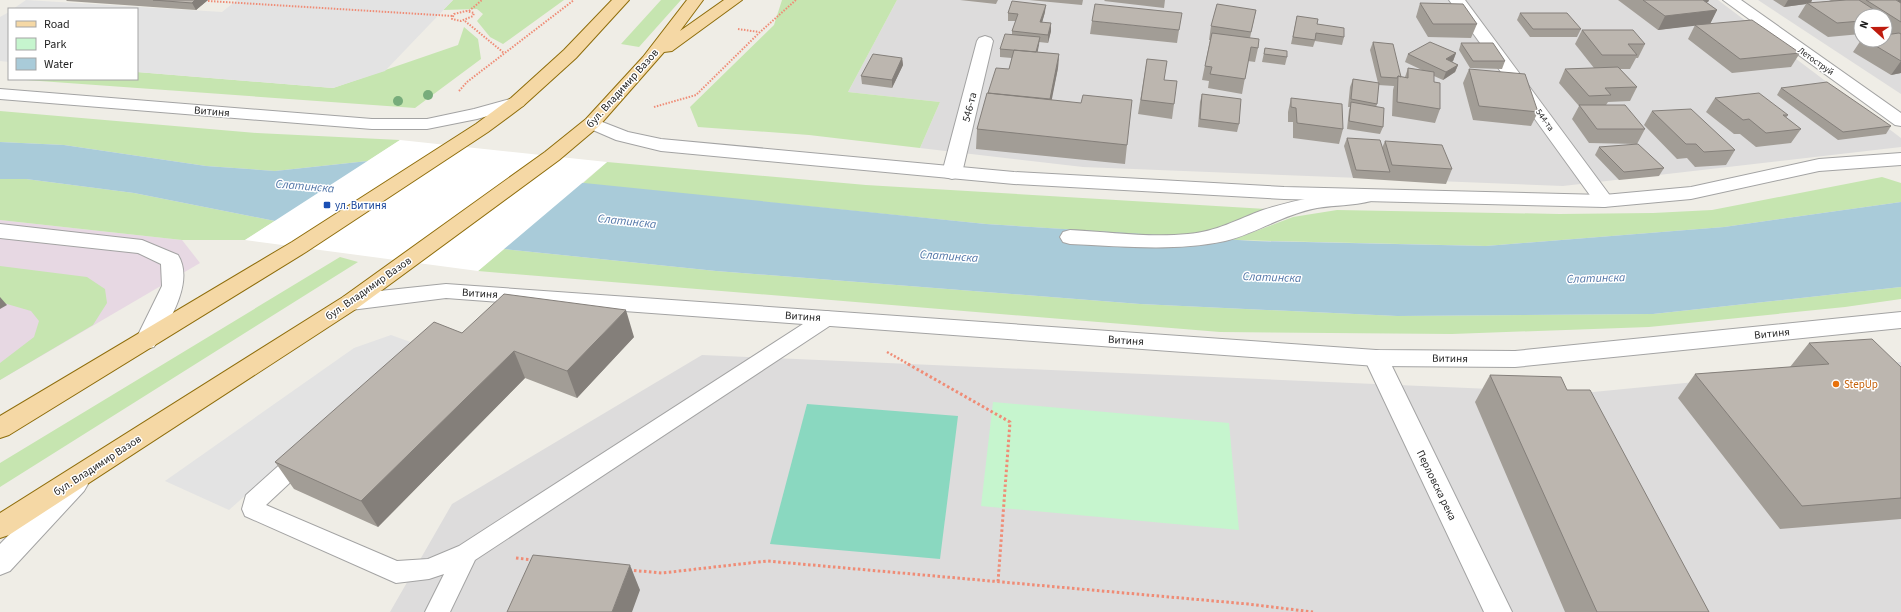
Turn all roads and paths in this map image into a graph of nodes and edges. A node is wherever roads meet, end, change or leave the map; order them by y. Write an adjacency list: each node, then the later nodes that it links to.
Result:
1 (482, 0): 11 (path)
2 (574, 0): 17 (path)
3 (621, 0): 10 (main road)
4 (695, 0): 18 (main road, бул. Владимир Вазов)
5 (734, 0): 18 (main road)
6 (796, 0): 15 (path)
7 (1457, 0): 28 (street, 544-та)
8 (1731, 0): 23 (street, Летоструй)
9 (208, 1): 12 (path)
10 (610, 7): 21 (main road)
11 (469, 11): 12 (path); 13 (path)
12 (453, 16): 13 (path)
13 (465, 21): 17 (path)
14 (731, 28): 15 (path)
15 (759, 32): 22 (path)
16 (985, 40): 26 (street, 546-та)
17 (504, 53): 19 (path)
18 (649, 61): 24 (main road, бул. Владимир Вазов)
19 (466, 82)
20 (0, 94): 21 (street, Витиня)
21 (517, 102): 34 (main road)
22 (654, 107)
23 (1901, 121)
24 (592, 123): 26 (street); 31 (main road, бул. Владимир Вазов)
25 (1901, 159): 28 (street)
26 (952, 172): 27 (street)
27 (1376, 196): 28 (street); 30 (street)
28 (1604, 201)
29 (0, 231): 34 (street)
30 (1070, 237)
31 (351, 302): 32 (street, Витиня); 39 (main road, бул. Владимир Вазов)
32 (827, 318): 36 (street, Витиня); 41 (lane)
33 (1901, 320): 36 (street, Витиня)
34 (146, 341): 37 (main road)
35 (881, 349): 45 (path)
36 (1376, 358): 48 (street, Перловска река)
37 (0, 428)
38 (318, 443): 41 (lane)
39 (86, 472): 40 (main road, бул. Владимир Вазов); 43 (street)
40 (0, 527)
41 (467, 553): 42 (path); 46 (lane)
42 (537, 560)
43 (0, 563)
44 (623, 569): 45 (path)
45 (998, 582): 47 (path)
46 (437, 612)
47 (1313, 612)
48 (1498, 612)

